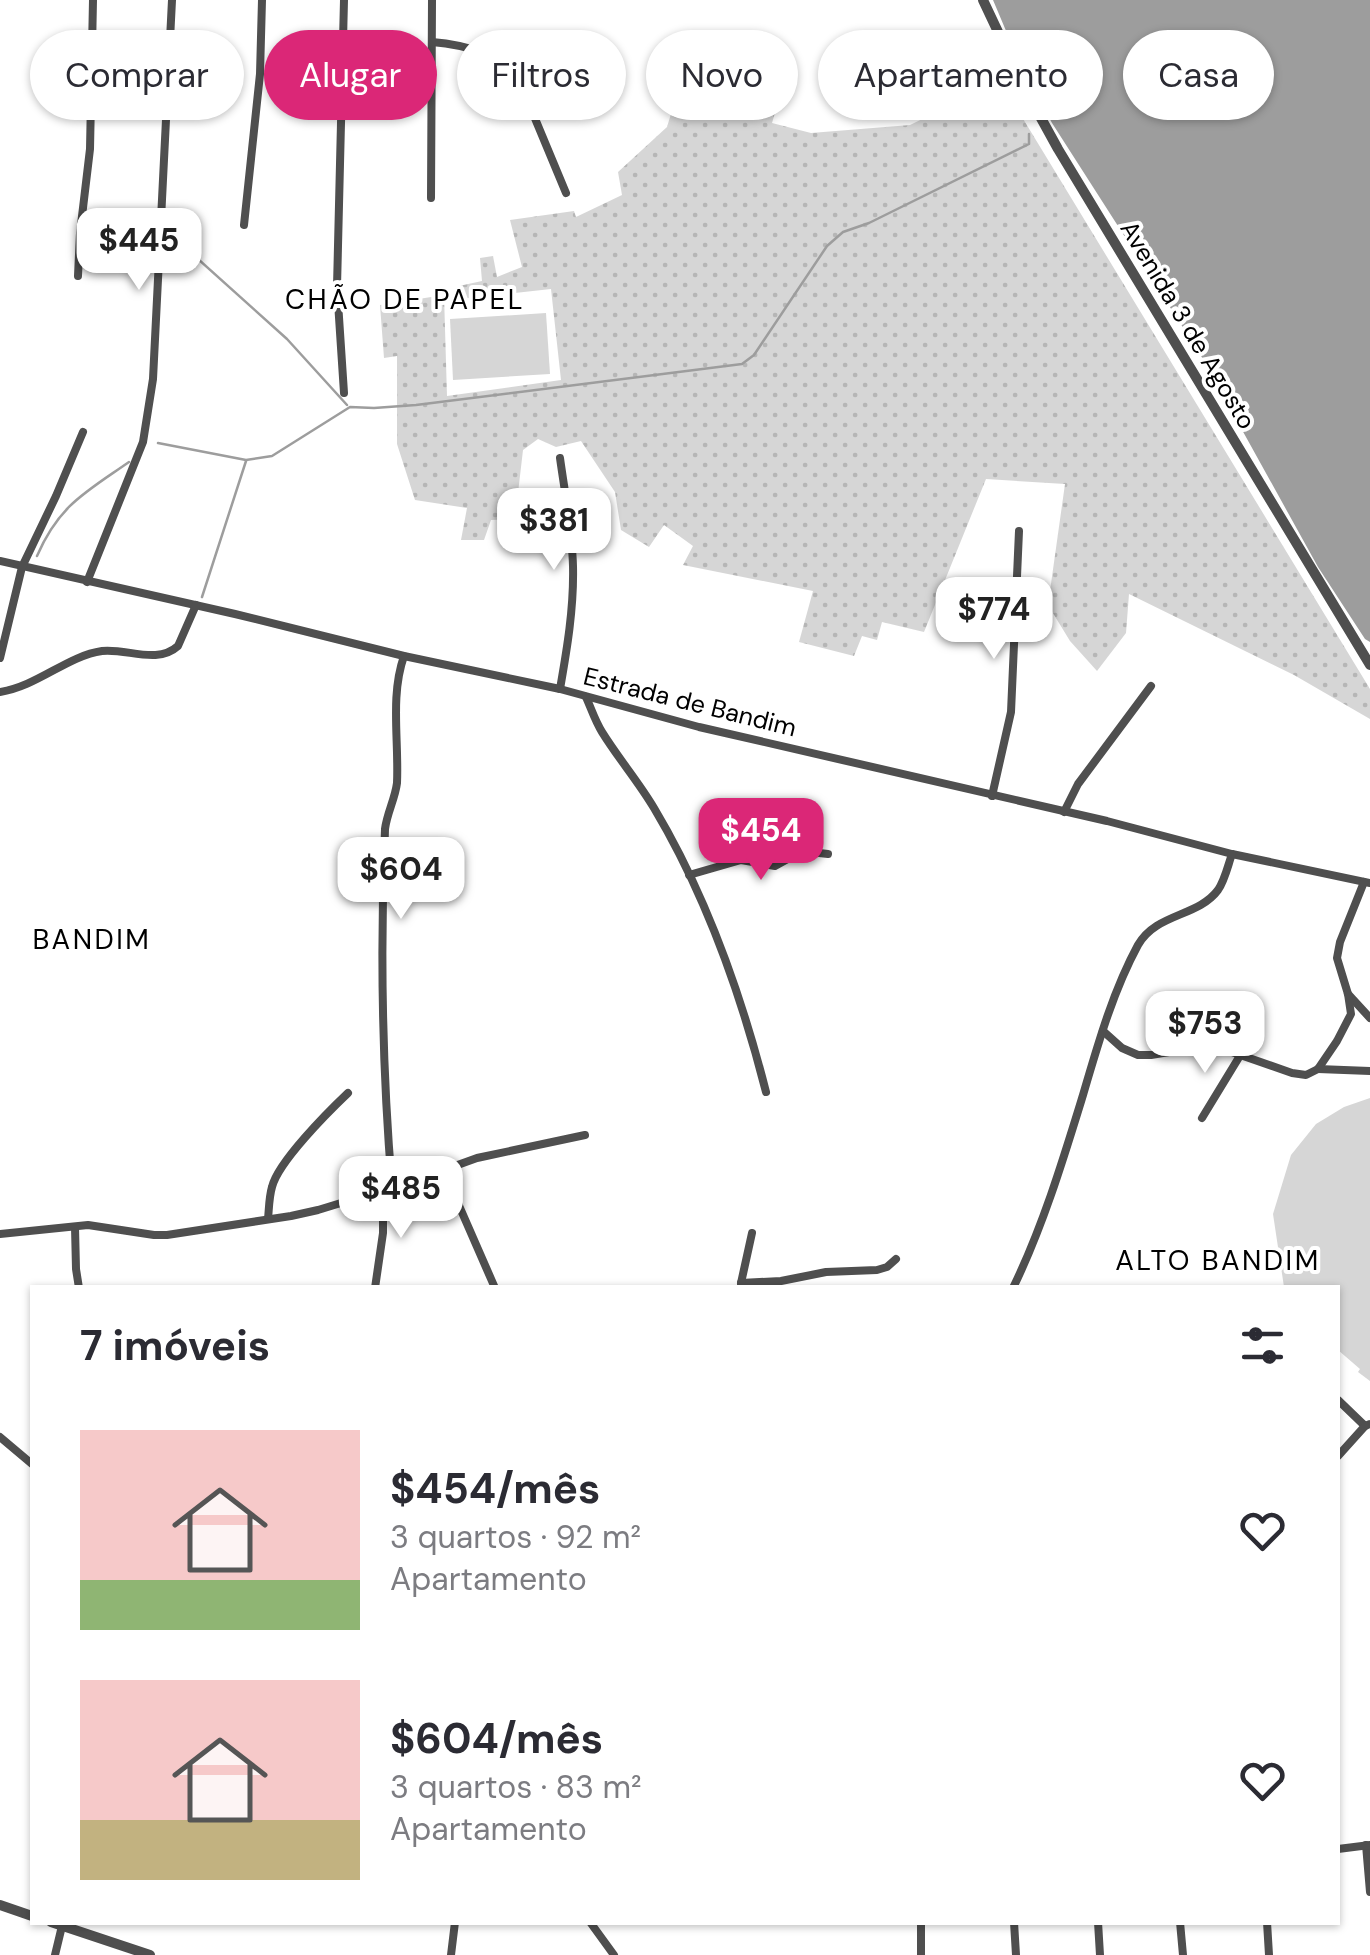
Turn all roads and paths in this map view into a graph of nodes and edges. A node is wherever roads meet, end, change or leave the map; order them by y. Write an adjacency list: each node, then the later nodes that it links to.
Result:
1 (92, 0): 13 (street)
2 (172, 0): 20 (street)
3 (262, 0): 12 (street)
4 (344, 0): 14 (street)
5 (432, 0): 7 (street)
6 (983, 0): 24 (street, Avenida 3 de Agosto)
7 (432, 30)
8 (437, 42): 10 (street)
9 (432, 120): 11 (street)
10 (566, 193)
11 (431, 198)
12 (244, 225)
13 (78, 276)
14 (344, 393)
15 (83, 432): 19 (street)
16 (560, 458): 26 (street)
17 (1019, 531): 29 (street)
18 (0, 561): 19 (street, Estrada de Bandim)
19 (22, 567): 20 (street, Estrada de Bandim); 23 (street)
20 (88, 582): 21 (street, Estrada de Bandim)
21 (196, 605): 22 (street, Estrada de Bandim); 27 (street)
22 (404, 656): 26 (street, Estrada de Bandim); 46 (street)
23 (0, 658)
24 (1370, 665)
25 (1151, 686): 30 (street)
26 (560, 689): 28 (street, Estrada de Bandim)
27 (0, 692)
28 (586, 697): 29 (street, Estrada de Bandim); 33 (street)
29 (992, 796): 30 (street, Estrada de Bandim)
30 (1064, 812): 32 (street, Estrada de Bandim)
31 (828, 854): 33 (street)
32 (1232, 854): 34 (street, Estrada de Bandim); 37 (street)
33 (690, 875): 41 (street)
34 (1367, 883): 35 (street)
35 (1348, 994): 36 (street); 39 (street)
36 (1370, 1018)
37 (1102, 1031): 38 (street); 56 (street)
38 (1241, 1054): 39 (street); 43 (street)
39 (1318, 1069): 40 (street)
40 (1370, 1071)
41 (766, 1092)
42 (348, 1093): 47 (street)
43 (1202, 1118)
44 (585, 1136): 45 (street)
45 (446, 1170): 46 (street); 54 (street)
46 (388, 1189): 47 (street); 53 (street)
47 (268, 1220): 48 (street)
48 (75, 1226): 50 (street); 52 (street)
49 (752, 1233): 55 (street)
50 (0, 1234)
51 (896, 1259): 55 (street)
52 (79, 1285)
53 (375, 1285)
54 (494, 1285)
55 (740, 1285)
56 (1014, 1285)
57 (1340, 1402): 58 (street)
58 (1367, 1425): 60 (street)
59 (0, 1437): 61 (street)
60 (1340, 1454)
61 (30, 1462)
62 (1368, 1845): 63 (street); 64 (street)
63 (1340, 1848)
64 (1370, 1892)
65 (0, 1905): 66 (street)
66 (30, 1915)
67 (56, 1925): 76 (street)
68 (59, 1925): 77 (street)
69 (455, 1925): 78 (street)
70 (592, 1925): 79 (street)
71 (921, 1925): 80 (street)
72 (1014, 1925): 81 (street)
73 (1098, 1925): 82 (street)
74 (1180, 1925): 83 (street)
75 (1267, 1925): 84 (street)
76 (55, 1955)
77 (150, 1955)
78 (451, 1955)
79 (614, 1955)
80 (921, 1955)
81 (1016, 1955)
82 (1100, 1955)
83 (1183, 1955)
84 (1269, 1955)

